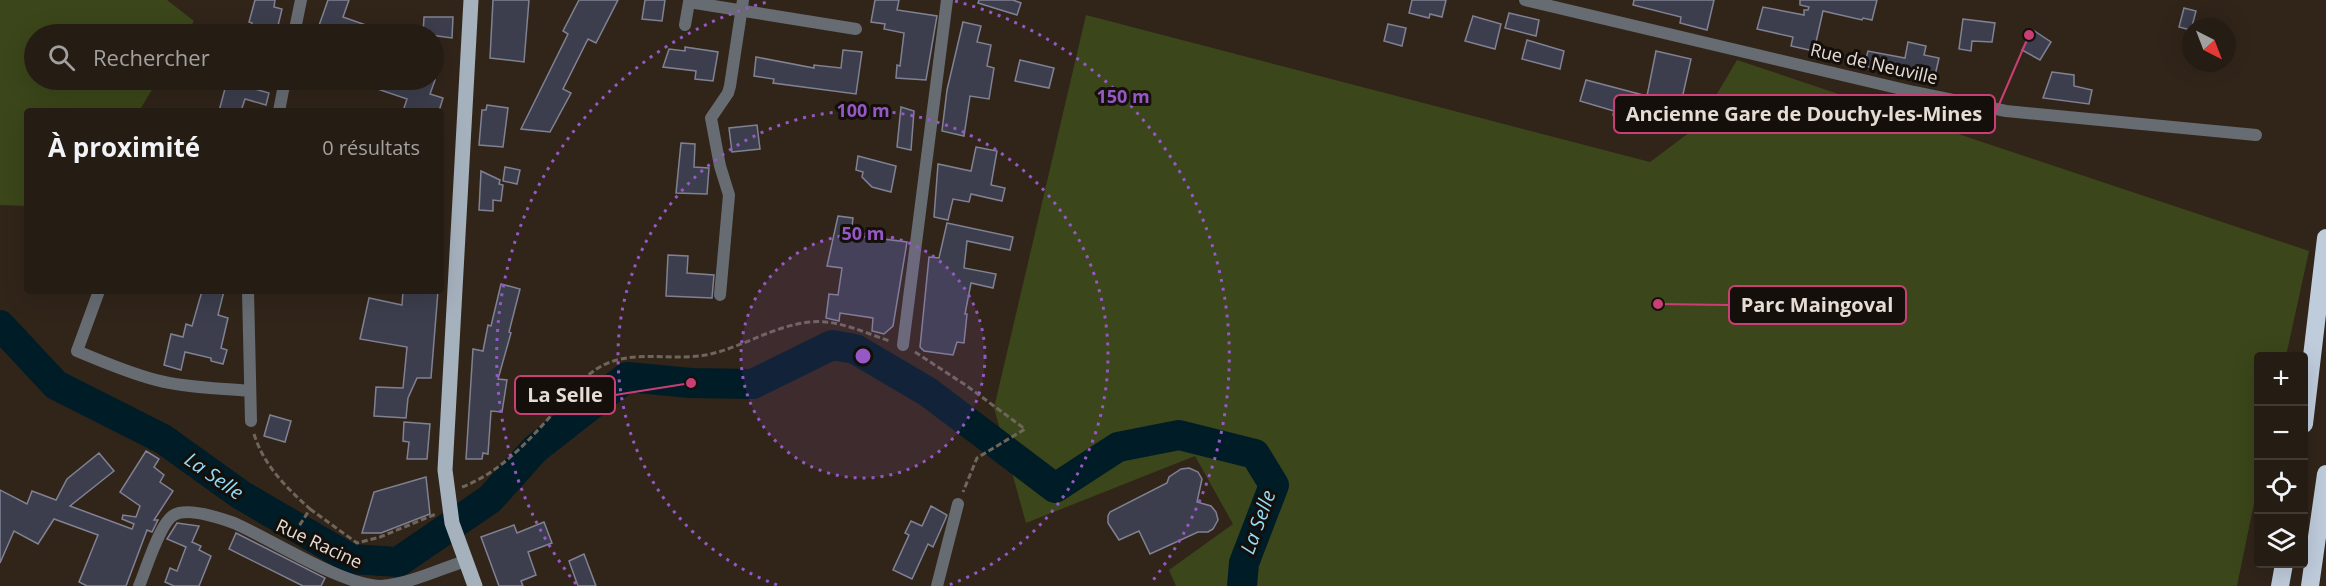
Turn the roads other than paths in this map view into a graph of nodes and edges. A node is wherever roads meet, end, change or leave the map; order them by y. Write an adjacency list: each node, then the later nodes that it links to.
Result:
1 (301, 0): 6 (street)
2 (471, 0): 22 (main road)
3 (947, 0): 16 (street)
4 (1525, 0): 11 (street, Rue de Neuville)
5 (742, 5): 7 (street); 8 (street); 15 (street)
6 (296, 24)
7 (685, 25)
8 (856, 29)
9 (283, 90): 10 (street)
10 (280, 108)
11 (2256, 135)
12 (2326, 238): 18 (highway)
13 (98, 294): 17 (street)
14 (248, 294): 17 (street)
15 (720, 295)
16 (903, 345)
17 (250, 391): 19 (street)
18 (2306, 406)
19 (251, 421)
20 (2326, 474): 29 (highway)
21 (957, 504): 27 (street)
22 (465, 561): 24 (street, Rue Racine); 26 (main road)
23 (2283, 568): 28 (highway)
24 (387, 585): 25 (street, Rue Racine)
25 (139, 586)
26 (475, 586)
27 (937, 586)
28 (2280, 586)
29 (2310, 586)

